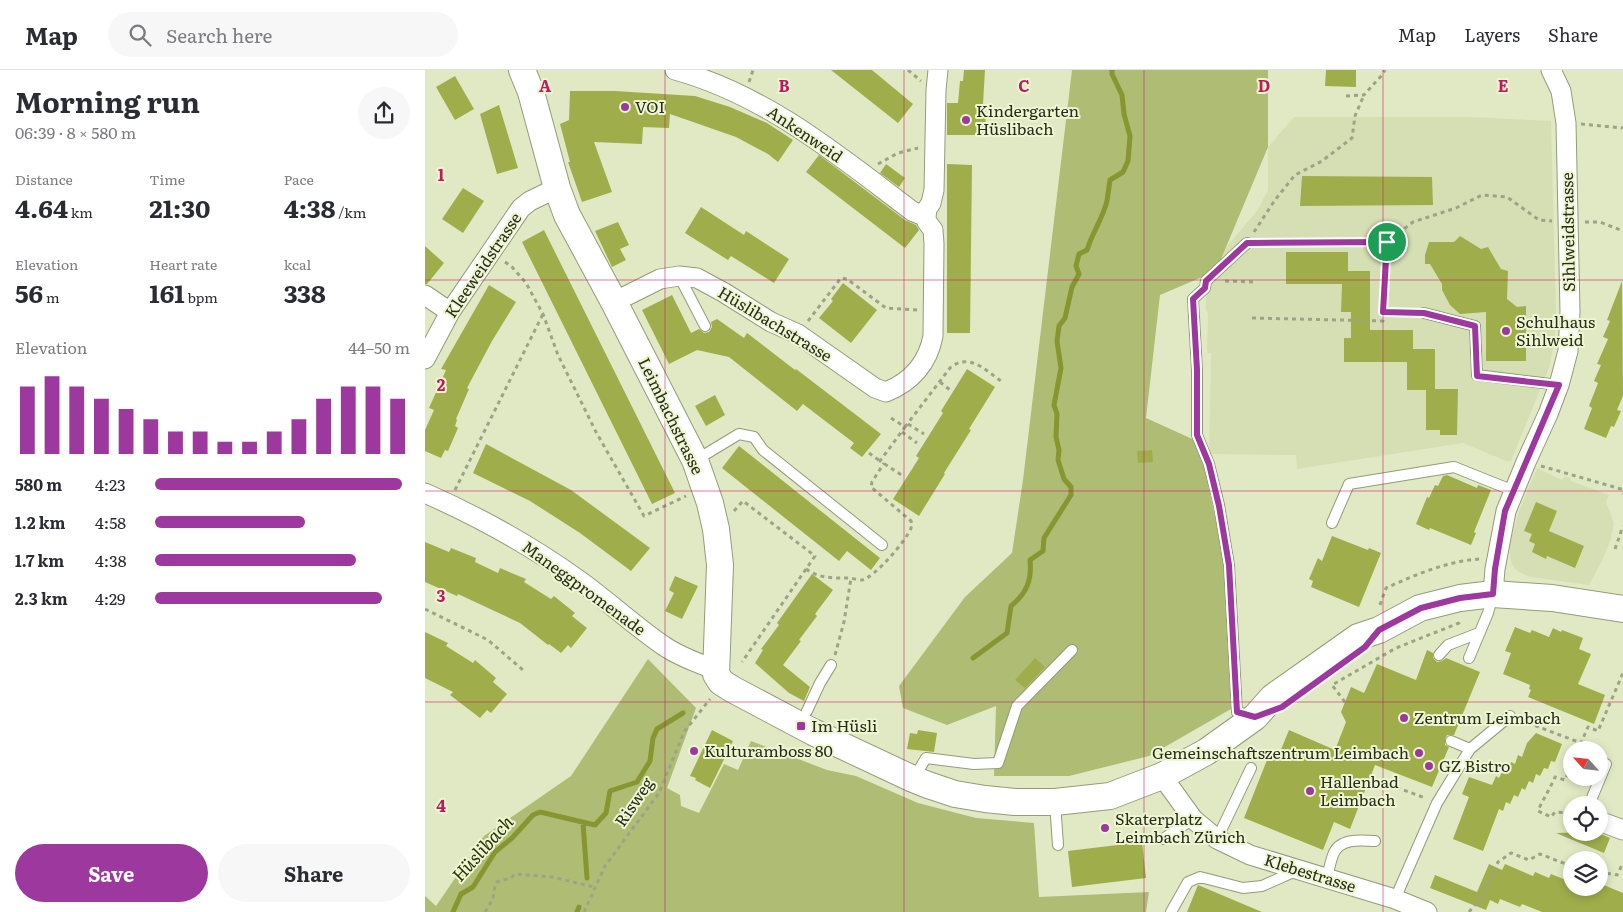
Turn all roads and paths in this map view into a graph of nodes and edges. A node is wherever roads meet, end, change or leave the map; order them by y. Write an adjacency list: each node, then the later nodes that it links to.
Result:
1 (522, 70): 14 (street, Leimbachstrasse)
2 (675, 70): 15 (street, Ankenweid)
3 (753, 70): 7 (path)
4 (938, 70): 15 (street)
5 (1385, 70): 8 (path)
6 (1551, 70): 10 (street, Sihlweidstrasse)
7 (747, 85)
8 (1364, 95): 9 (path); 19 (path)
9 (1346, 96)
10 (1566, 123): 11 (path); 16 (street, Sihlweidstrasse)
11 (1623, 128)
12 (917, 148): 13 (path)
13 (876, 165)
14 (557, 188): 25 (street, Leimbachstrasse); 27 (street, Kleeweidstrasse)
15 (925, 217): 21 (street, Hüslibachstrasse)
16 (1568, 222): 17 (path); 18 (path); 37 (street, Sihlweidstrasse)
17 (1623, 231)
18 (1387, 242): 19 (path); 28 (path)
19 (1247, 243): 22 (lane)
20 (505, 262): 30 (path)
21 (679, 276): 25 (street, Hüslibachstrasse); 32 (lane)
22 (1206, 281): 23 (path); 81 (lane)
23 (1254, 282)
24 (425, 295): 27 (street)
25 (614, 302): 46 (street, Leimbachstrasse)
26 (924, 310): 33 (path)
27 (450, 312): 34 (street, Kleeweidstrasse)
28 (1383, 312): 29 (path); 31 (path)
29 (1424, 313): 37 (lane)
30 (543, 314): 54 (path); 55 (path)
31 (1252, 318)
32 (705, 326)
33 (803, 328)
34 (425, 358)
35 (1001, 381): 36 (path)
36 (940, 382): 38 (path); 40 (path)
37 (1559, 385): 48 (street, Sihlweidstrasse)
38 (950, 390)
39 (891, 418): 41 (path)
40 (909, 424): 41 (path); 43 (path)
41 (905, 427): 42 (path)
42 (902, 432): 44 (path); 47 (path)
43 (924, 434)
44 (917, 443)
45 (869, 454): 47 (path)
46 (695, 460): 59 (lane); 77 (street, Leimbachstrasse)
47 (880, 461): 49 (path)
48 (1526, 462): 51 (path); 52 (street, Sihlweidstrasse)
49 (884, 464): 50 (path); 63 (path)
50 (903, 476)
51 (1622, 490)
52 (1514, 491): 57 (lane); 64 (street, Sihlweidstrasse)
53 (425, 493): 77 (street, Maneggpromenade)
54 (454, 493)
55 (689, 495)
56 (728, 517): 62 (path)
57 (1332, 523)
58 (1623, 526): 60 (path)
59 (882, 546)
60 (1615, 549)
61 (1483, 559): 68 (path)
62 (806, 569): 63 (path); 73 (path)
63 (851, 578): 74 (path)
64 (1493, 594): 66 (street); 68 (street); 69 (lane)
65 (425, 609): 75 (path)
66 (1623, 609)
67 (1463, 616): 78 (path)
68 (1379, 619): 81 (street)
69 (1479, 634): 71 (lane); 72 (lane)
70 (1072, 650): 90 (lane)
71 (1439, 655)
72 (1469, 658)
73 (742, 662)
74 (831, 665): 79 (lane)
75 (523, 670)
76 (1623, 673): 84 (path)
77 (719, 676): 90 (street); 106 (path, Risweg)
78 (1345, 702)
79 (807, 711)
80 (1510, 716): 83 (path); 85 (lane)
81 (1255, 717): 87 (street)
82 (1451, 741): 85 (lane)
83 (1576, 741)
84 (1582, 741)
85 (1470, 749): 92 (lane)
86 (1251, 768): 98 (lane)
87 (1162, 776): 91 (street); 94 (street, Klebestrasse)
88 (1374, 779): 92 (path)
89 (1563, 779): 93 (path)
90 (913, 780): 91 (street)
91 (1055, 802): 100 (lane)
92 (1437, 803): 107 (lane)
93 (1563, 812)
94 (1193, 819): 97 (lane); 98 (street, Klebestrasse)
95 (1608, 824): 96 (street)
96 (1623, 830)
97 (1163, 839)
98 (1217, 839): 103 (street, Klebestrasse)
99 (1375, 841): 105 (lane)
100 (1058, 845)
101 (1563, 863): 112 (path)
102 (1623, 863): 104 (path)
103 (1299, 870): 105 (street, Klebestrasse); 110 (lane)
104 (1608, 874)
105 (1326, 878): 107 (street, Klebestrasse)
106 (595, 887): 108 (path); 109 (path, Risweg)
107 (1395, 899): 111 (street, Klebestrasse)
108 (485, 912)
109 (584, 912)
110 (1171, 912)
111 (1427, 912)
112 (1469, 912)

